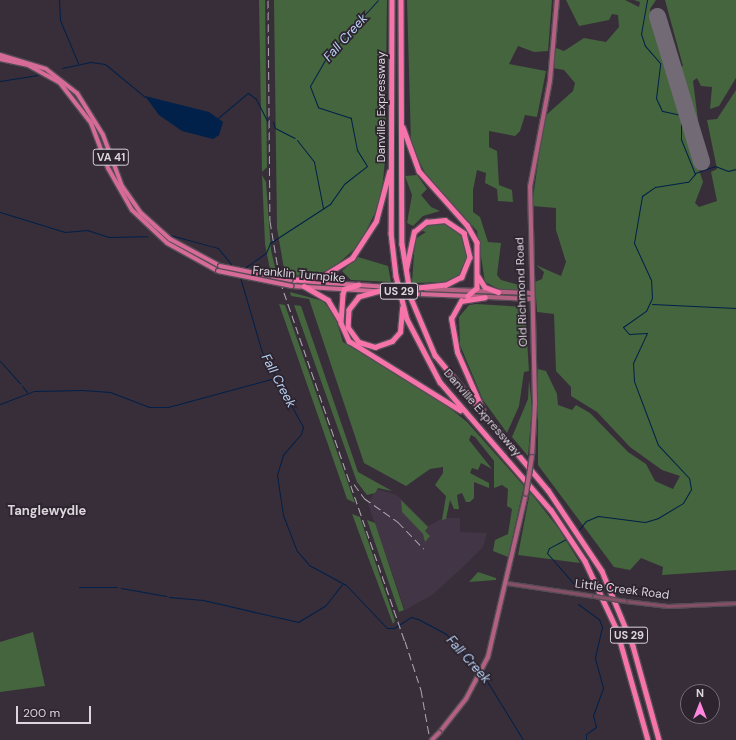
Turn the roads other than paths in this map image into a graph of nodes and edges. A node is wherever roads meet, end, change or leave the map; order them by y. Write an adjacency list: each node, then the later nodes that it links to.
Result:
1 (392, 0): 7 (highway, Danville Expressway / US 29)
2 (401, 0): 6 (highway, Danville Expressway / US 29)
3 (557, 0): 18 (main road, Old Richmond Road)
4 (0, 55): 9 (main road, Franklin Turnpike / VA 41, bridge)
5 (0, 59): 11 (main road, Franklin Turnpike, bridge)
6 (401, 107): 8 (highway); 12 (highway, Danville Expressway / US 29)
7 (392, 150): 9 (highway); 21 (highway, Danville Expressway / US 29)
8 (478, 274): 16 (highway); 17 (highway)
9 (291, 280): 10 (main road, Franklin Turnpike / VA 41)
10 (359, 285): 13 (main road, Franklin Turnpike / VA 41, bridge); 14 (highway)
11 (304, 286): 14 (main road, Franklin Turnpike); 23 (highway)
12 (408, 288): 13 (highway); 24 (highway, Danville Expressway / US 29)
13 (416, 288): 16 (main road, Franklin Turnpike / VA 41)
14 (345, 289): 15 (main road, Franklin Turnpike); 23 (highway)
15 (380, 291): 19 (main road, Franklin Turnpike, bridge); 21 (highway)
16 (476, 291): 17 (main road, Franklin Turnpike / VA 41); 19 (highway)
17 (498, 292): 18 (main road, Franklin Turnpike / VA 41)
18 (531, 293): 22 (main road, Old Richmond Road)
19 (468, 296): 20 (main road, Franklin Turnpike)
20 (484, 297): 22 (main road, Franklin Turnpike); 24 (highway)
21 (401, 299): 25 (highway, Danville Expressway / US 29)
22 (531, 299): 26 (main road, Old Richmond Road, bridge)
23 (341, 323): 25 (highway)
24 (487, 419): 30 (highway, Danville Expressway / US 29)
25 (476, 424): 29 (highway, Danville Expressway / US 29)
26 (507, 583): 27 (street, Little Creek Road, bridge); 28 (main road, Old Richmond Road, bridge)
27 (736, 603)
28 (432, 740)
29 (648, 740)
30 (659, 740)

